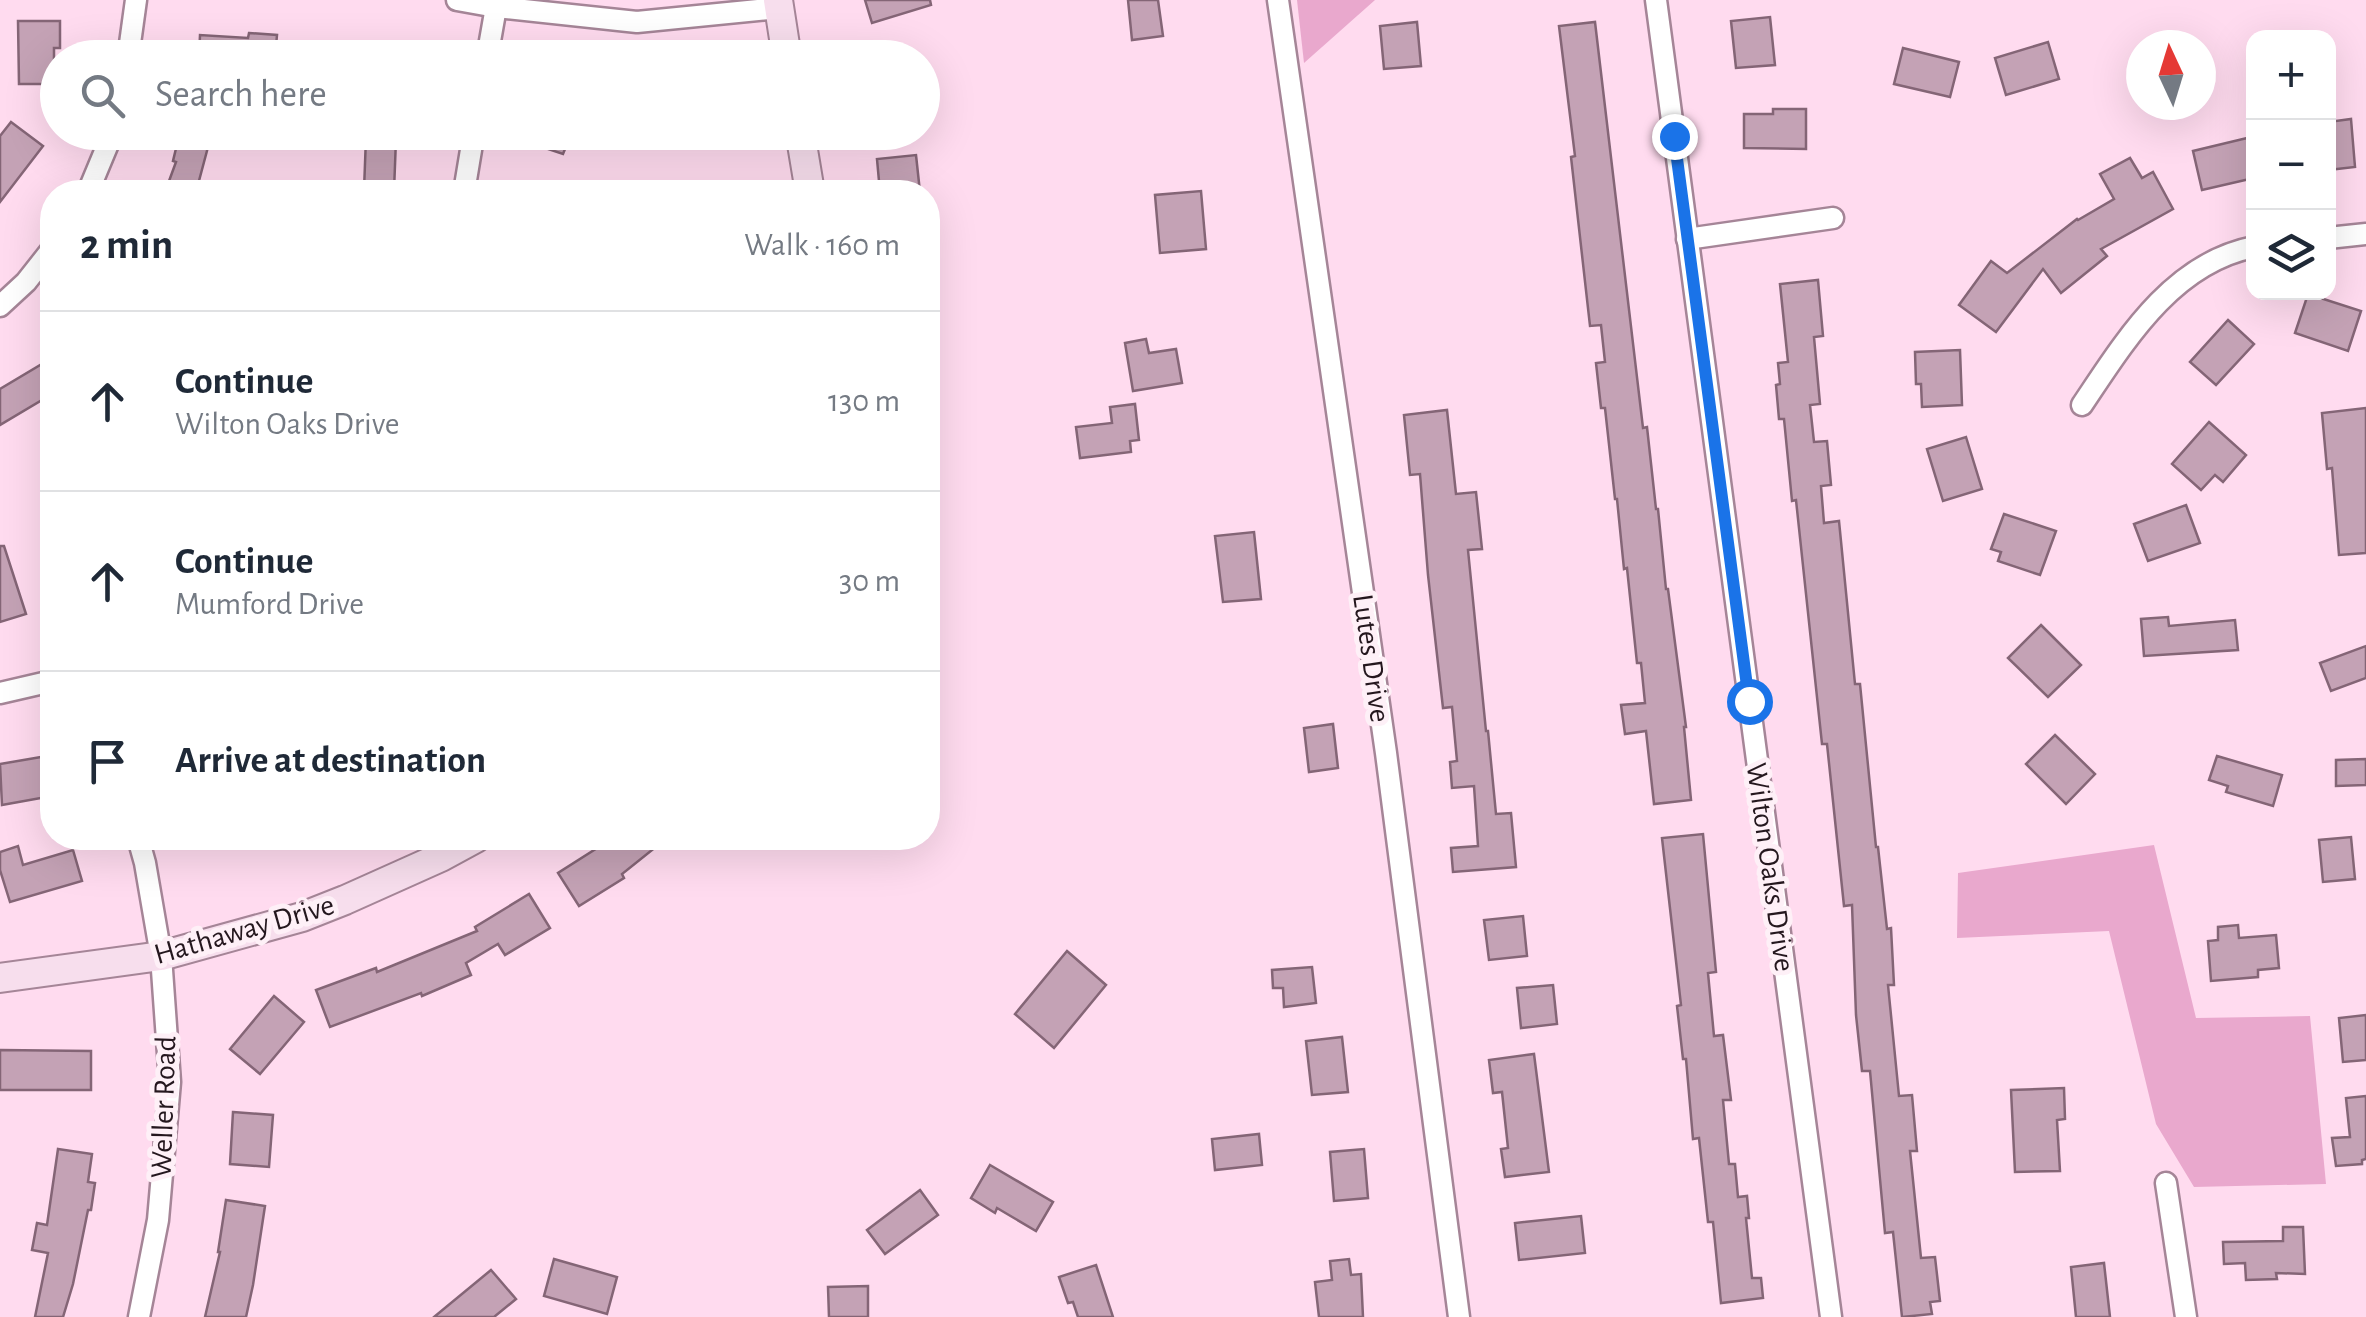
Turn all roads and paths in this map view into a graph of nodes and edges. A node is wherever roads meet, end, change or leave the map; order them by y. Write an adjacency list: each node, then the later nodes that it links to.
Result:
1 (136, 0): 7 (street)
2 (458, 0): 6 (street)
3 (1278, 0): 32 (street, Lutes Drive)
4 (1656, 0): 19 (street, Wilton Oaks Drive)
5 (778, 4): 6 (street); 9 (street)
6 (496, 7): 8 (street)
7 (130, 40)
8 (490, 40)
9 (784, 40)
10 (106, 150): 13 (street)
11 (471, 150): 14 (street)
12 (803, 150): 15 (street)
13 (93, 180)
14 (466, 180)
15 (808, 180)
16 (1833, 218): 19 (street)
17 (2366, 234): 18 (street)
18 (2336, 237)
19 (1687, 239): 33 (street, Wilton Oaks Drive)
20 (2246, 248): 23 (street)
21 (40, 264): 22 (street)
22 (0, 306)
23 (2082, 405)
24 (40, 685): 25 (street)
25 (0, 693)
26 (142, 850): 28 (street, Weller Road)
27 (455, 850): 28 (street, Hathaway Drive)
28 (161, 956): 29 (street, Hathaway Drive); 31 (street, Weller Road)
29 (0, 978)
30 (2166, 1183): 34 (street)
31 (138, 1317)
32 (1459, 1317)
33 (1831, 1317)
34 (2186, 1317)

